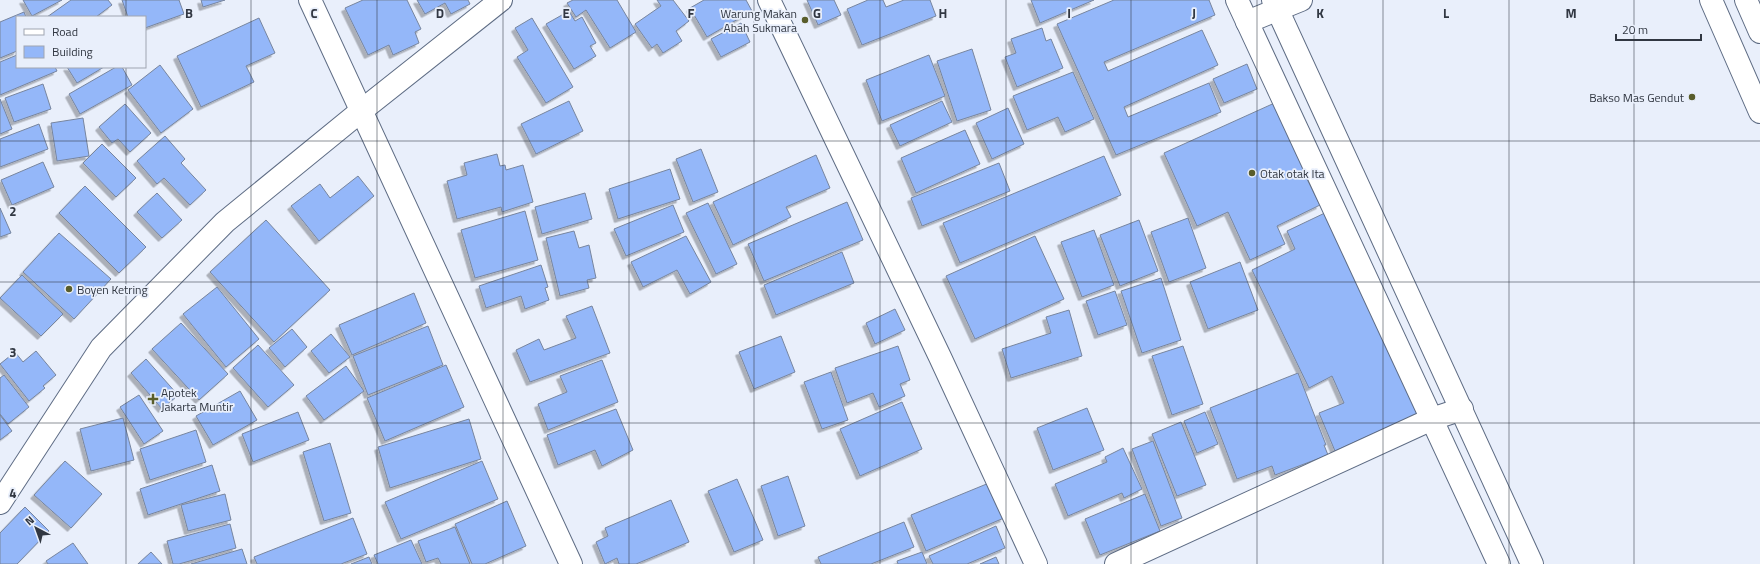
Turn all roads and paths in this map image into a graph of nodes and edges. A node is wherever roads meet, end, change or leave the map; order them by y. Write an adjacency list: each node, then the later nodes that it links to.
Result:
1 (310, 0): 11 (street)
2 (501, 0): 11 (street)
3 (769, 0): 17 (street)
4 (1237, 0): 9 (street)
5 (1301, 0): 8 (street)
6 (1710, 0): 12 (street)
7 (1746, 0): 10 (street)
8 (1276, 5): 9 (street); 13 (street)
9 (1247, 22): 14 (street)
10 (1760, 32)
11 (361, 111): 15 (street); 16 (street)
12 (1760, 112)
13 (1462, 409): 14 (street); 20 (street)
14 (1432, 419): 18 (street); 19 (street)
15 (1, 499)
16 (571, 564)
17 (1036, 564)
18 (1116, 564)
19 (1499, 564)
20 (1532, 564)

